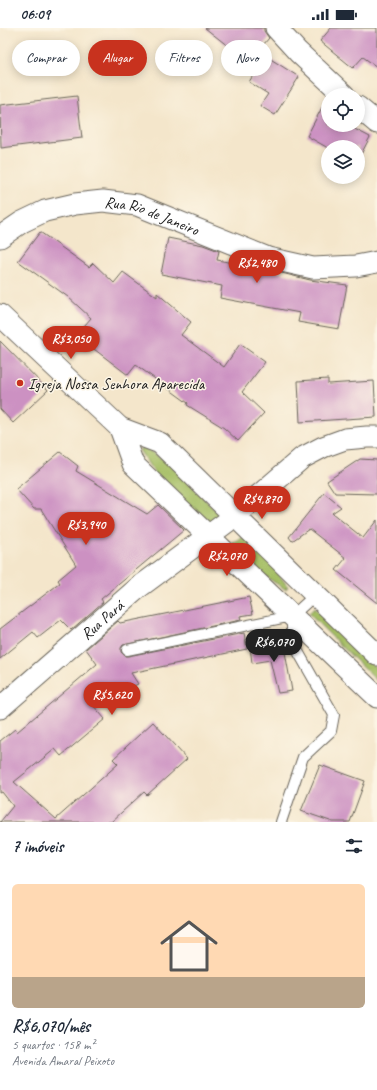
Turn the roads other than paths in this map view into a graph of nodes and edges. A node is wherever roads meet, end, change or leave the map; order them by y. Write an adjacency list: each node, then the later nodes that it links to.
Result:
1 (276, 28): 2 (street)
2 (337, 88)
3 (365, 113): 4 (street)
4 (377, 123)
5 (0, 237): 6 (street, Rua Rio de Janeiro)
6 (377, 262)
7 (0, 315): 8 (street)
8 (120, 428): 10 (street); 11 (street)
9 (377, 437): 10 (street, Rua Pará)
10 (235, 516): 11 (street, Rua Pará); 12 (street)
11 (208, 536): 13 (street); 17 (street, Rua Pará)
12 (315, 595): 13 (lane); 15 (street)
13 (292, 616): 14 (lane); 16 (street); 18 (lane)
14 (127, 650)
15 (377, 655)
16 (377, 697)
17 (0, 708)
18 (281, 822)

